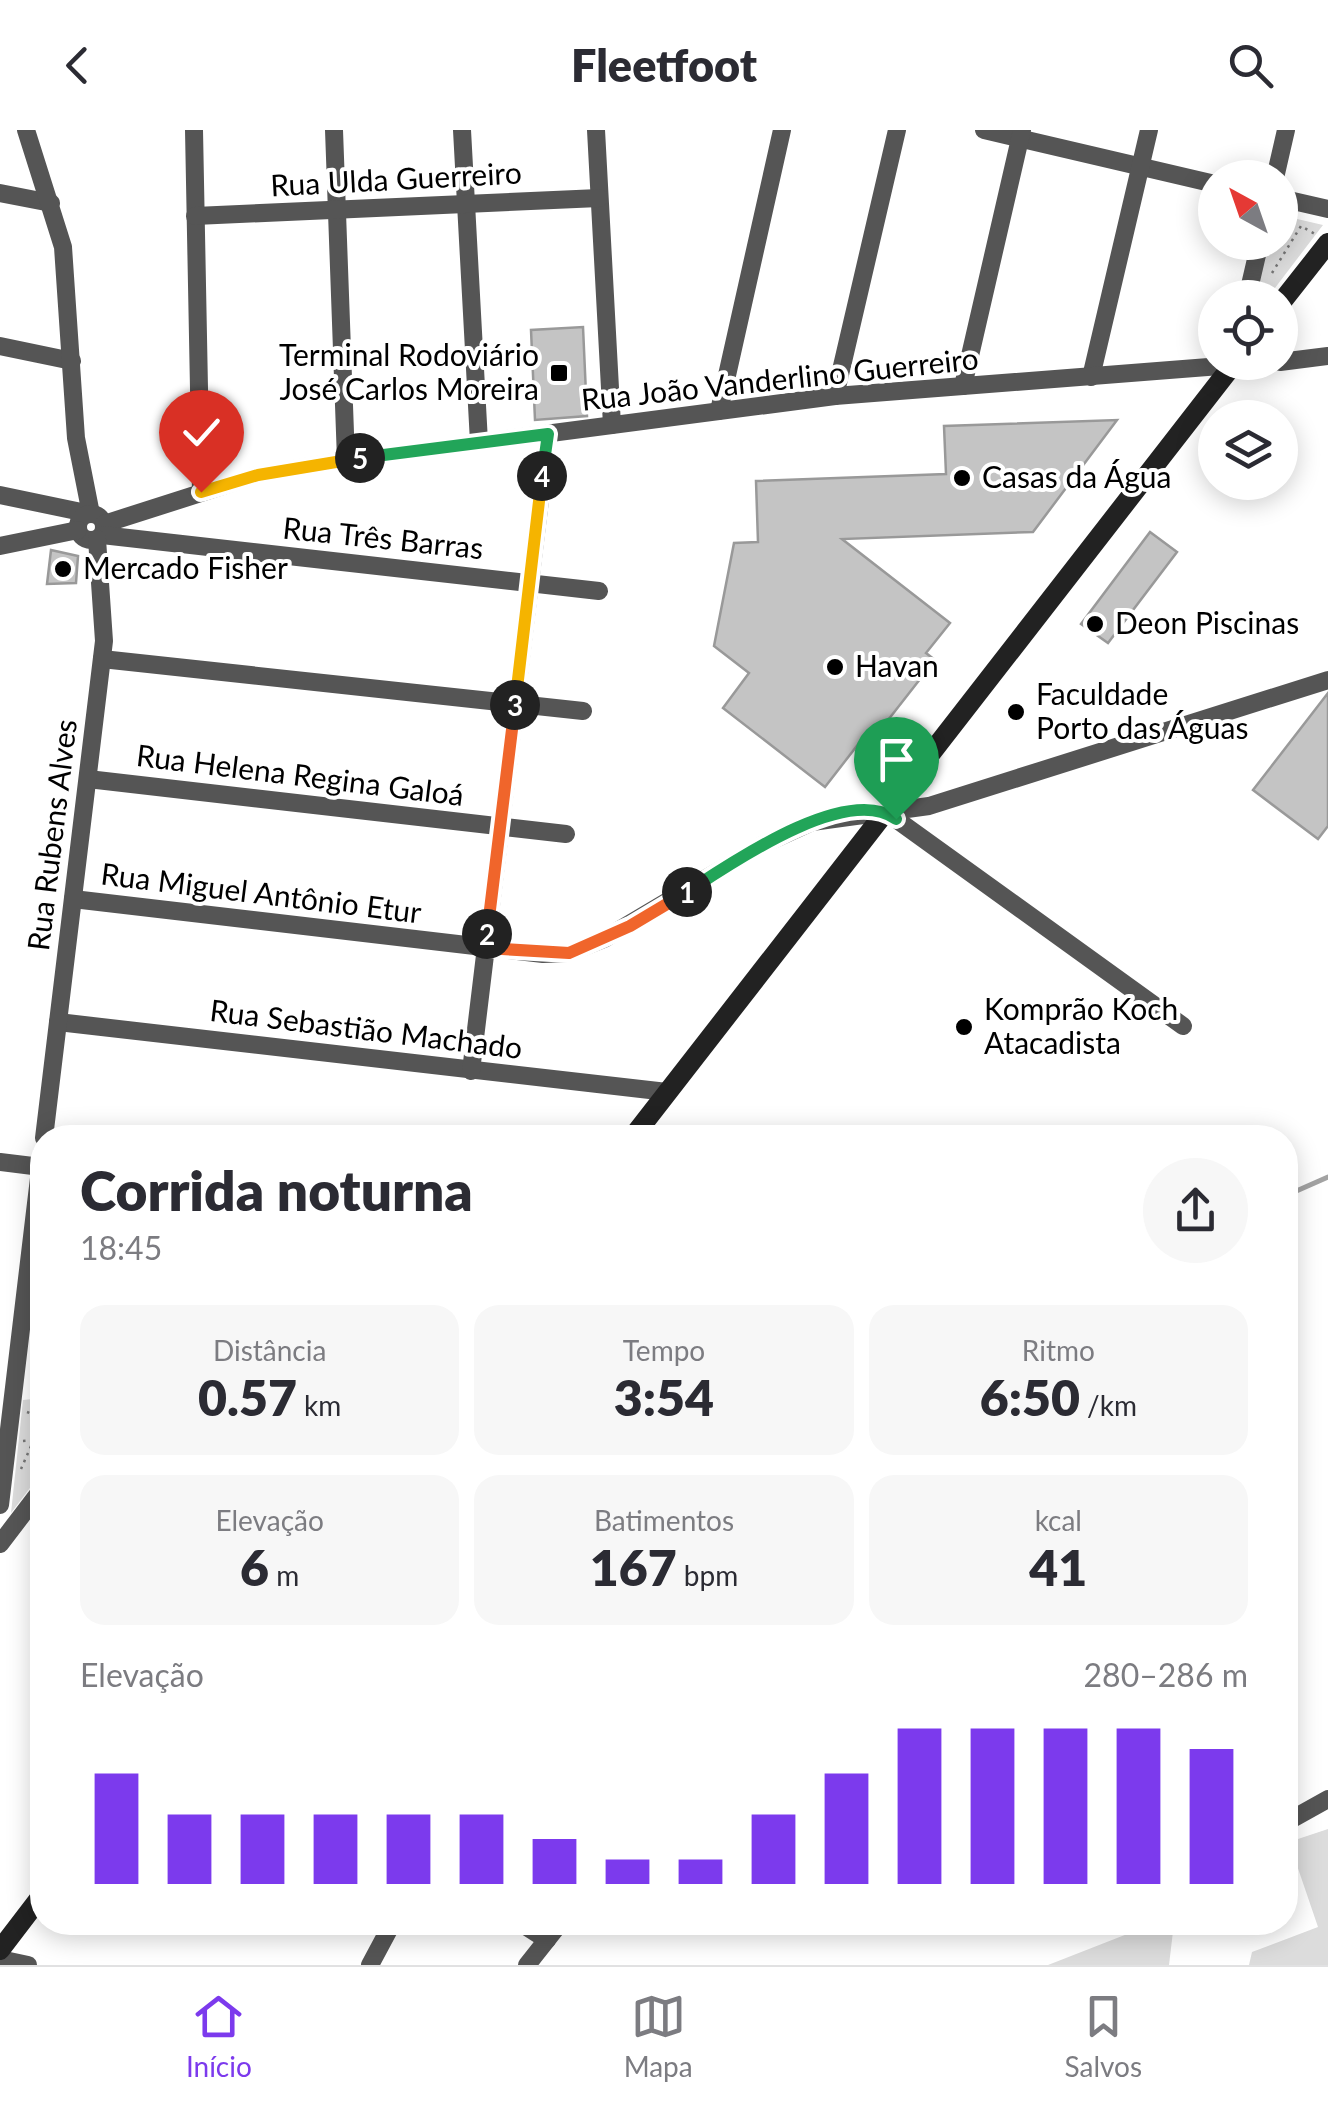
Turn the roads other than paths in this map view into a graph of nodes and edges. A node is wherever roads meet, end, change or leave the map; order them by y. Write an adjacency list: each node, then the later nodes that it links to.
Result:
1 (26, 130): 18 (street, Rua Rubens Alves)
2 (194, 130): 22 (street)
3 (334, 130): 20 (street)
4 (462, 130): 19 (street)
5 (596, 130): 16 (street)
6 (782, 130): 34 (street)
7 (897, 130): 33 (street)
8 (984, 130): 11 (street)
9 (1149, 130): 13 (street)
10 (1286, 130): 12 (street)
11 (1021, 134): 13 (street); 32 (street)
12 (1279, 160)
13 (1141, 166): 14 (street); 30 (street)
14 (1198, 180)
15 (0, 193): 18 (street)
16 (599, 198): 19 (street, Rua Ulda Guerreiro); 35 (street)
17 (1298, 202): 21 (street)
18 (51, 203): 28 (street, Rua Rubens Alves)
19 (466, 204): 20 (street, Rua Ulda Guerreiro); 37 (street)
20 (337, 210): 22 (street, Rua Ulda Guerreiro); 38 (street)
21 (1328, 210)
22 (196, 216): 39 (street)
23 (1328, 243): 24 (main road)
24 (1298, 281)
25 (0, 346): 28 (street)
26 (1328, 356): 27 (street, Rua João Vanderlino Guerreiro)
27 (1298, 360)
28 (72, 361): 41 (street, Rua Rubens Alves)
29 (1198, 367): 30 (street, Rua João Vanderlino Guerreiro)
30 (1092, 377): 32 (street, Rua João Vanderlino Guerreiro)
31 (1221, 380): 50 (main road)
32 (963, 386): 33 (street, Rua João Vanderlino Guerreiro)
33 (835, 396): 34 (street, Rua João Vanderlino Guerreiro)
34 (719, 411): 35 (street, Rua João Vanderlino Guerreiro)
35 (612, 425): 36 (street, Rua João Vanderlino Guerreiro)
36 (548, 434): 37 (street, Rua João Vanderlino Guerreiro); 43 (street)
37 (479, 442): 38 (street, Rua João Vanderlino Guerreiro)
38 (346, 460): 39 (street, Rua João Vanderlino Guerreiro)
39 (201, 492): 41 (street, Rua João Vanderlino Guerreiro)
40 (0, 495): 41 (street, Rua Três Barras)
41 (99, 528): 42 (street); 43 (street, Rua Três Barras); 45 (street, Rua Rubens Alves)
42 (0, 546)
43 (530, 583): 44 (street, Rua Três Barras); 47 (street)
44 (599, 591)
45 (102, 658): 47 (street); 49 (street, Rua Rubens Alves)
46 (1328, 680): 50 (street, Rua Miguel Antônio Etur)
47 (515, 704): 48 (street); 51 (street)
48 (583, 711)
49 (88, 779): 51 (street, Rua Helena Regina Galoá); 53 (street, Rua Rubens Alves)
50 (886, 812): 54 (street, Rua Miguel Antônio Etur); 56 (street); 58 (main road)
51 (500, 826): 52 (street, Rua Helena Regina Galoá); 54 (street)
52 (566, 834)
53 (73, 899): 54 (street, Rua Miguel Antônio Etur); 55 (street, Rua Rubens Alves)
54 (485, 948): 57 (street)
55 (58, 1022): 57 (street, Rua Sebastião Machado); 59 (street, Rua Rubens Alves)
56 (1184, 1026)
57 (470, 1070): 58 (street, Rua Sebastião Machado)
58 (667, 1092): 60 (main road)
59 (46, 1125)
60 (642, 1125)
61 (30, 1161): 62 (street)
62 (0, 1162)
63 (30, 1259): 64 (street)
64 (0, 1505)
65 (30, 1505): 66 (street)
66 (0, 1544)
67 (1328, 1799): 68 (street)
68 (1298, 1816)
69 (30, 1911): 74 (main road)
70 (386, 1935): 77 (street)
71 (539, 1935): 73 (street)
72 (551, 1935): 73 (street)
73 (547, 1940): 78 (street)
74 (0, 1950)
75 (0, 1959): 76 (street)
76 (28, 1965)
77 (370, 1965)
78 (527, 1965)

